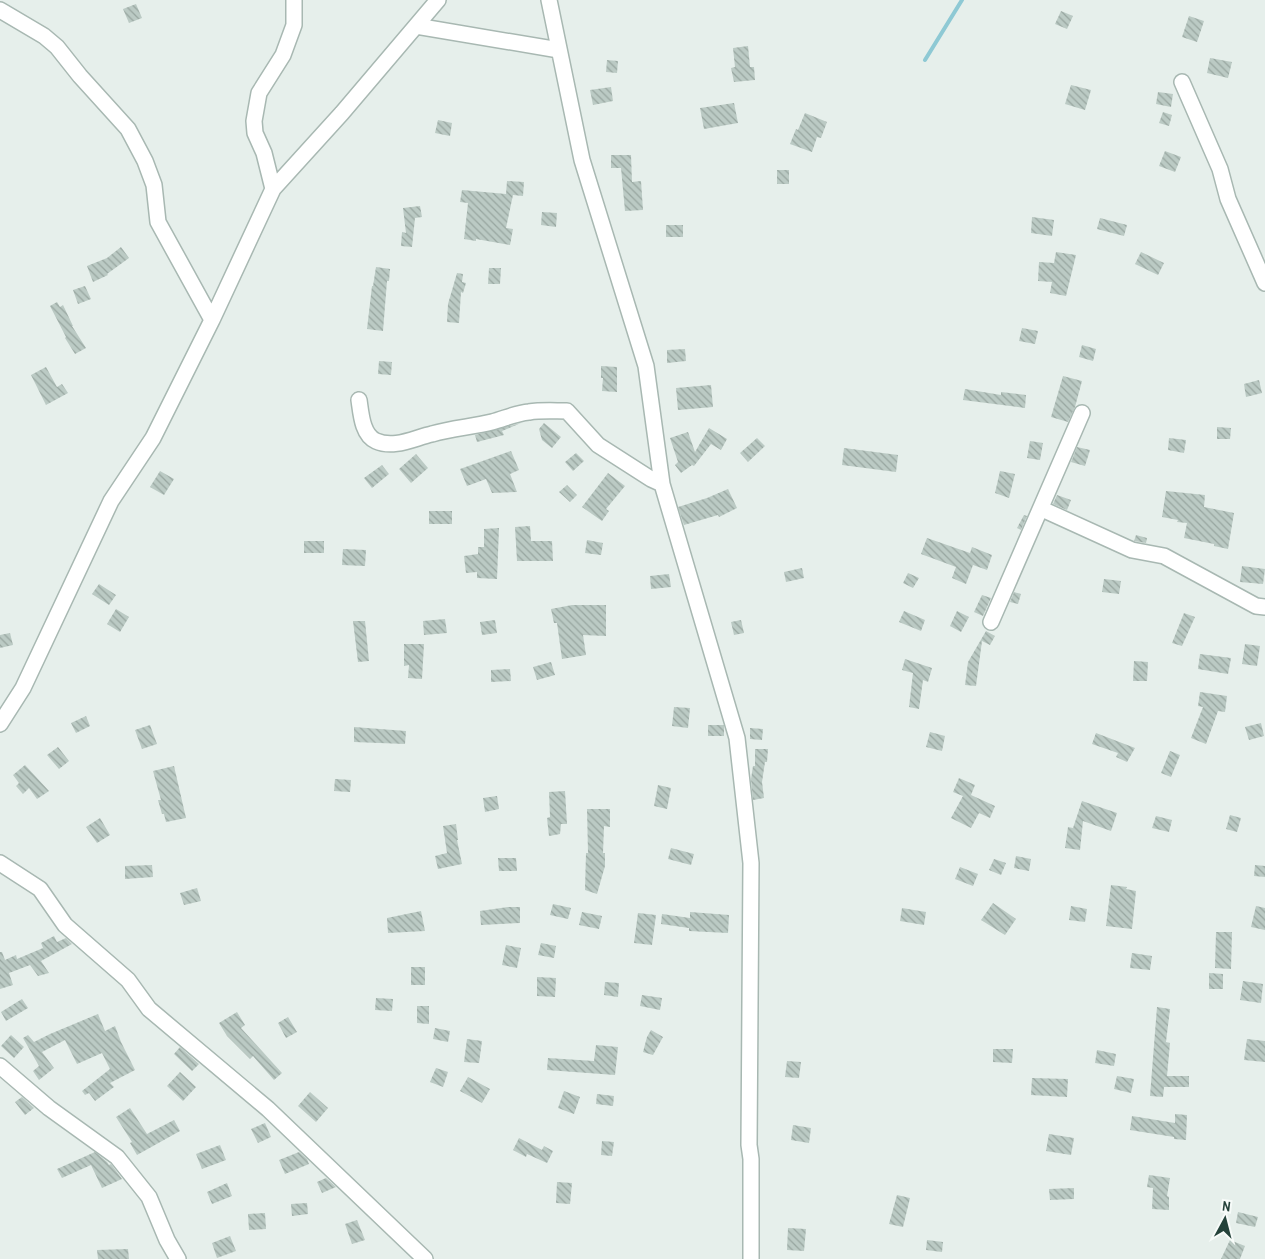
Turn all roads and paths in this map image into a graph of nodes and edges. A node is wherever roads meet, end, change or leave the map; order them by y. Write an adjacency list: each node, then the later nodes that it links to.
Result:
1 (294, 0): 8 (street)
2 (438, 0): 5 (street)
3 (549, 0): 6 (street)
4 (0, 10): 10 (street)
5 (416, 26): 6 (street); 8 (street)
6 (559, 50): 13 (street)
7 (1182, 82): 9 (street)
8 (273, 189): 10 (street)
9 (1265, 283)
10 (212, 320): 17 (street)
11 (358, 400): 13 (street)
12 (1082, 414): 14 (street)
13 (662, 484): 22 (street)
14 (1042, 509): 15 (street); 16 (street)
15 (1265, 607)
16 (991, 622)
17 (0, 724)
18 (0, 863): 21 (street)
19 (0, 1066): 20 (street)
20 (178, 1259)
21 (425, 1259)
22 (751, 1259)

